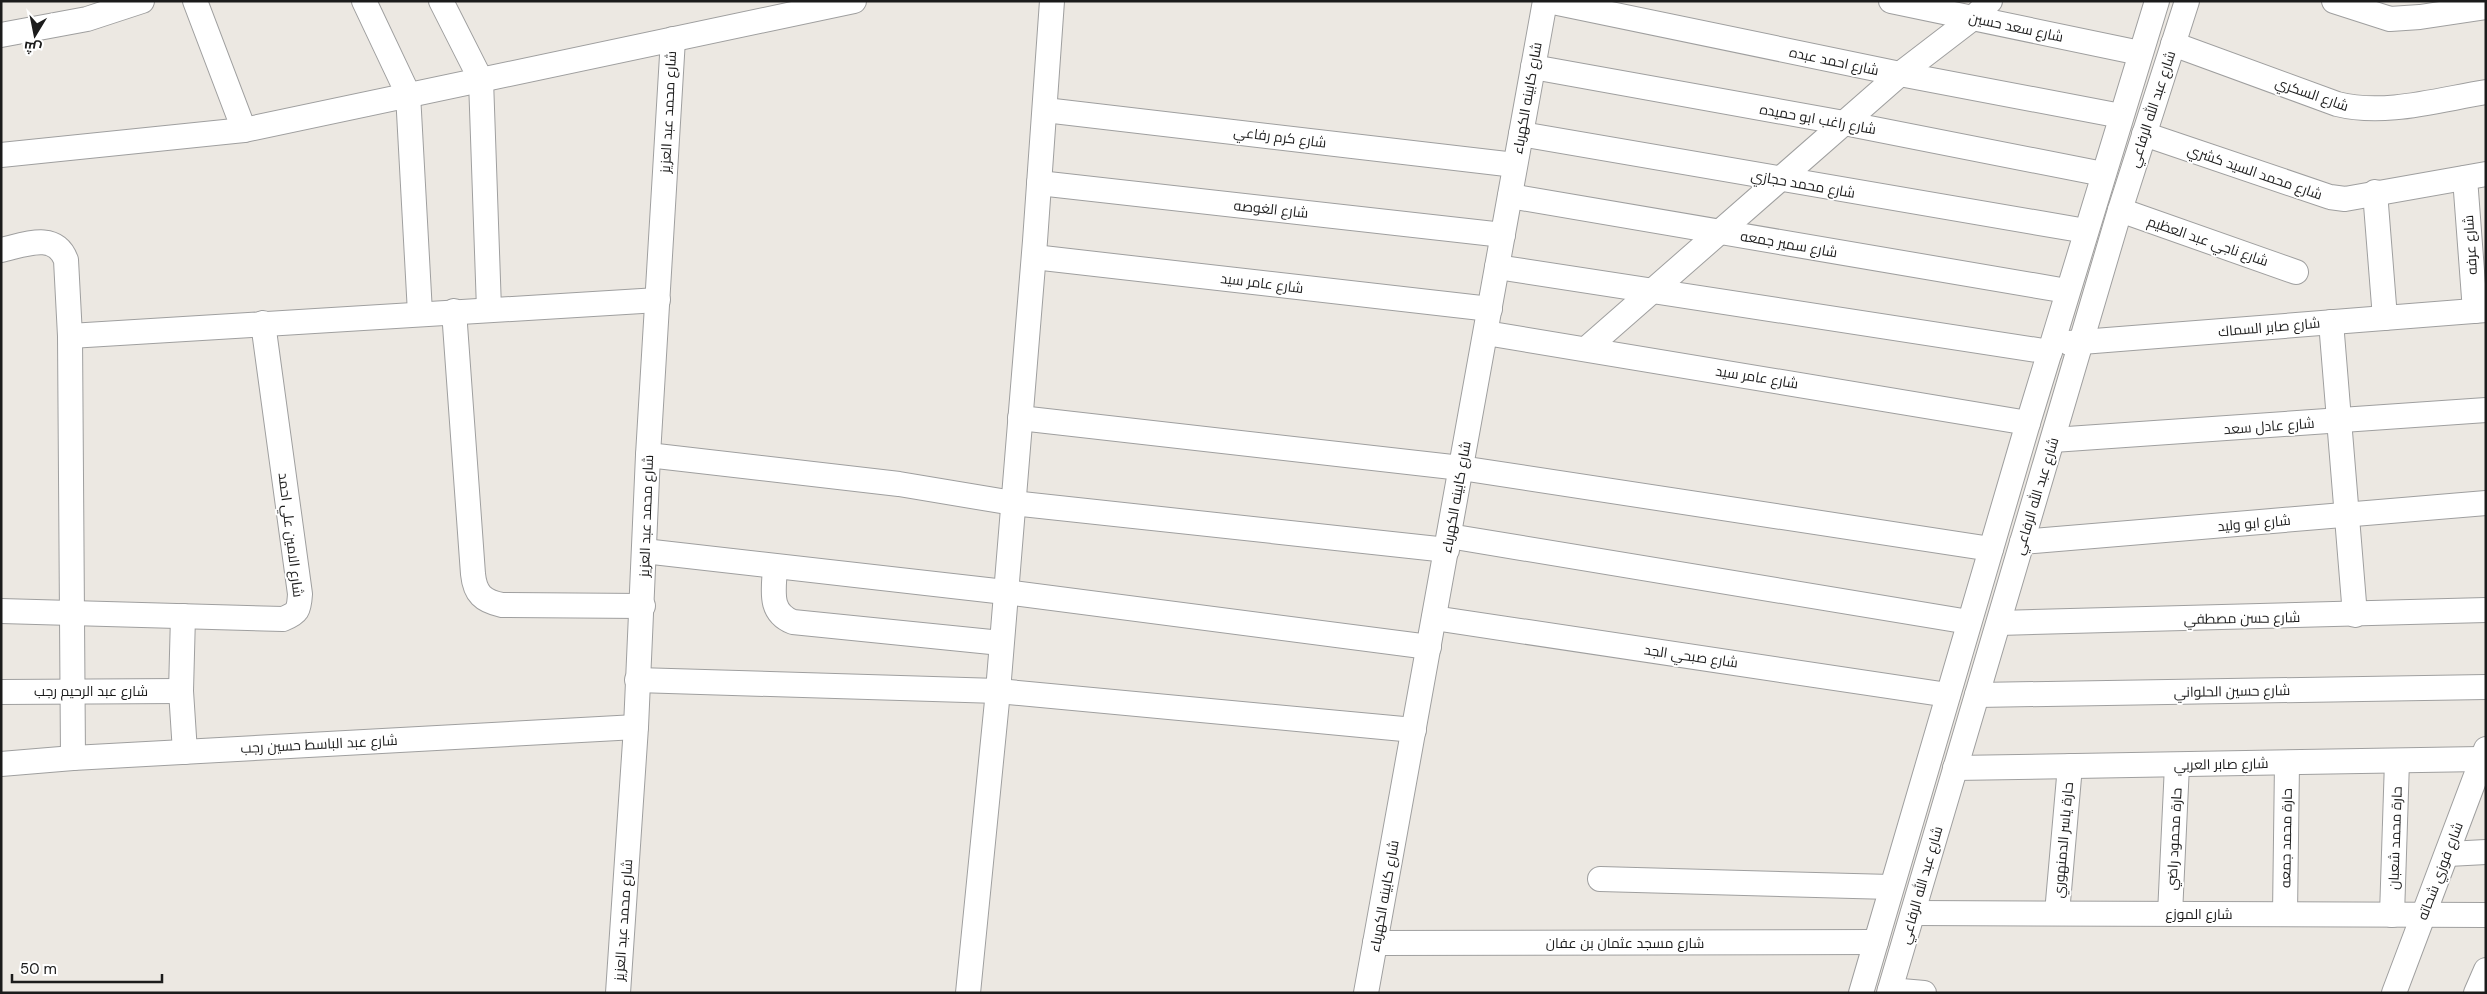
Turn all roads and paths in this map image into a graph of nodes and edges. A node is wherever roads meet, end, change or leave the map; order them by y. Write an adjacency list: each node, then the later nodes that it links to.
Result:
1 (142, 1): 15 (street)
2 (195, 1): 29 (street)
3 (364, 1): 25 (street)
4 (441, 1): 23 (street)
5 (854, 1): 18 (street)
6 (1052, 1): 26 (street)
7 (1546, 1): 21 (street, شارع كابينه الكهرباء); 22 (street, شارع احمد عبده)
8 (1891, 1): 13 (street, شارع سعد حسين)
9 (1990, 1): 16 (street)
10 (2157, 1): 20 (street, شارع عبد الله الرفاعي)
11 (2186, 1): 19 (street, شارع عبد الله الرفاعي)
12 (2334, 1): 14 (street)
13 (1922, 4): 16 (street, شارع سعد حسين)
14 (2486, 7)
15 (83, 10): 17 (street)
16 (1973, 18): 20 (street, شارع سعد حسين); 22 (street)
17 (1, 35)
18 (672, 39): 23 (street); 50 (street, شارع محمد عبد العزيز)
19 (2173, 44): 24 (street, شارع السكري); 31 (street, شارع عبد الله الرفاعي)
20 (2140, 53): 27 (street, شارع عبد الله الرفاعي)
21 (1533, 67): 28 (street, شارع راغب ابو حميده); 30 (street, شارع كابينه الكهرباء)
22 (1900, 74): 27 (street, شارع احمد عبده); 28 (street)
23 (481, 80): 25 (street); 51 (street)
24 (2486, 92)
25 (408, 94): 29 (street); 55 (street)
26 (1044, 110): 33 (street, شارع كرم رفاعي); 37 (street)
27 (2120, 116): 34 (street, شارع عبد الله الرفاعي)
28 (1844, 123): 34 (street, شارع راغب ابو حميده); 36 (street)
29 (244, 130): 32 (street)
30 (1521, 134): 33 (street, شارع كابينه الكهرباء); 36 (street, شارع محمد حجازي)
31 (2144, 134): 38 (street, شارع محمد السيد كشري); 40 (street, شارع عبد الله الرفاعي)
32 (1, 155)
33 (1516, 165): 39 (street, شارع كابينه الكهرباء)
34 (2103, 174): 41 (street, شارع عبد الله الرفاعي)
35 (2476, 176): 38 (street, شارع محمد السيد كشري); 54 (street, شارع عرفه)
36 (1780, 180): 41 (street, شارع محمد حجازي); 42 (street)
37 (1039, 183): 43 (street, شارع الغوصه); 45 (street)
38 (2375, 192): 56 (street)
39 (1510, 196): 42 (street, شارع سمير جمعه); 43 (street, شارع كابينه الكهرباء)
40 (2120, 210): 47 (street, شارع ناجي عبد العظيم); 61 (street, شارع عبد الله الرفاعي)
41 (2086, 231): 49 (street, شارع عبد الله الرفاعي)
42 (1720, 232): 48 (street); 49 (street, شارع سمير جمعه)
43 (1503, 235): 46 (street, شارع كابينه الكهرباء)
44 (1, 250): 60 (street)
45 (1034, 257): 52 (street, شارع عامر سيد); 65 (street)
46 (1497, 267): 48 (street, شارع صابر السماك); 52 (street, شارع كابينه الكهرباء)
47 (2296, 272)
48 (1652, 291): 62 (street, شارع صابر السماك); 63 (street)
49 (2067, 291): 62 (street, شارع عبد الله الرفاعي)
50 (658, 300): 51 (street); 69 (street, شارع محمد عبد العزيز)
51 (489, 309): 53 (street)
52 (1490, 310): 59 (street, شارع كابينه الكهرباء)
53 (454, 311): 55 (street); 80 (street)
54 (2480, 311): 56 (street, شارع صابر السماك)
55 (420, 313): 58 (street)
56 (2386, 318): 57 (street, شارع صابر السماك)
57 (2331, 322): 61 (street, شارع صابر السماك); 66 (street)
58 (263, 323): 60 (street); 85 (street, شارع الامين علي احمد)
59 (1486, 333): 63 (street, شارع عامر سيد); 70 (street, شارع كابينه الكهرباء)
60 (70, 336): 83 (street)
61 (2082, 342): 62 (street, شارع صابر السماك); 68 (street, شارع عبد الله الرفاعي)
62 (2051, 348): 67 (street, شارع عبد الله الرفاعي)
63 (1586, 349): 67 (street, شارع عامر سيد)
64 (2486, 410): 66 (street, شارع عادل سعد)
65 (1020, 418): 70 (street); 71 (street)
66 (2340, 421): 68 (street, شارع عادل سعد); 73 (street)
67 (2028, 423): 76 (street, شارع عبد الله الرفاعي)
68 (2053, 440): 74 (street, شارع عبد الله الرفاعي)
69 (648, 455): 71 (street); 77 (street, شارع محمد عبد العزيز)
70 (1461, 468): 75 (street, شارع كابينه الكهرباء); 76 (street)
71 (1013, 503): 75 (street); 79 (street)
72 (2486, 503): 73 (street, شارع ابو وليد)
73 (2348, 515): 74 (street, شارع ابو وليد); 84 (street)
74 (2022, 542): 88 (street, شارع عبد الله الرفاعي)
75 (1448, 543): 86 (street, شارع كابينه الكهرباء); 87 (street)
76 (1991, 549): 87 (street, شارع عبد الله الرفاعي)
77 (644, 551): 78 (street); 80 (street, شارع محمد عبد العزيز)
78 (775, 568): 79 (street); 89 (street)
79 (1006, 592): 89 (street); 90 (street)
80 (642, 606): 91 (street, شارع محمد عبد العزيز)
81 (2486, 610): 84 (street, شارع حسن مصطفي)
82 (1, 611): 83 (street, شارع الامين علي احمد)
83 (73, 612): 85 (street, شارع الامين علي احمد); 93 (street)
84 (2355, 615): 88 (street, شارع حسن مصطفي)
85 (183, 616): 94 (street)
86 (1434, 618): 90 (street, شارع كابينه الكهرباء); 97 (street, شارع صبحي الجد)
87 (1969, 622): 97 (street, شارع عبد الله الرفاعي)
88 (1999, 623): 98 (street, شارع عبد الله الرفاعي)
89 (1001, 643): 95 (street)
90 (1429, 647): 100 (street, شارع كابينه الكهرباء)
91 (637, 680): 95 (street); 99 (street, شارع محمد عبد العزيز)
92 (2486, 687): 98 (street, شارع حسين الحلواني)
93 (72, 690): 94 (street, شارع عبد الرحيم رجب); 96 (street, شارع عبد الرحيم رجب); 103 (street)
94 (181, 691): 101 (street)
95 (998, 691): 100 (street); 126 (street)
96 (1, 692)
97 (1948, 694): 113 (street, شارع عبد الله الرفاعي)
98 (1977, 695): 109 (street, شارع عبد الله الرفاعي)
99 (636, 727): 101 (street, شارع عبد الباسط حسين رجب); 125 (street, شارع محمد عبد العزيز)
100 (1414, 730): 122 (street, شارع كابينه الكهرباء)
101 (185, 752): 103 (street, شارع عبد الباسط حسين رجب)
102 (2484, 756): 104 (street, شارع صابر العربي); 111 (street, شارع فوزي شحاته)
103 (73, 758): 106 (street, شارع عبد الباسط حسين رجب)
104 (2397, 761): 105 (street, شارع صابر العربي); 119 (street, حارة محمد شعبان)
105 (2287, 763): 107 (street, شارع صابر العربي); 117 (street, حارة محمد جمعه)
106 (1, 764)
107 (2177, 764): 108 (street, شارع صابر العربي); 116 (street, حارة محمود راضي)
108 (2070, 766): 109 (street, شارع صابر العربي); 115 (street, حارة ياسر الدمنهوري)
109 (1955, 768): 114 (street, شارع عبد الله الرفاعي)
110 (2486, 852): 111 (street)
111 (2448, 854): 118 (street, شارع فوزي شحاته)
112 (1600, 879): 113 (street)
113 (1892, 887): 121 (street, شارع عبد الله الرفاعي)
114 (1913, 913): 115 (street, شارع الموزع); 124 (street, شارع عبد الله الرفاعي)
115 (2057, 913): 116 (street, شارع الموزع)
116 (2170, 914): 117 (street, شارع الموزع)
117 (2284, 914): 119 (street, شارع الموزع)
118 (2424, 914): 119 (street, شارع الموزع); 120 (street, شارع الموزع); 130 (street, شارع فوزي شحاته)
119 (2392, 915)
120 (2486, 915)
121 (1876, 942): 122 (street, شارع مسجد عثمان بن عفان); 128 (street, شارع عبد الله الرفاعي)
122 (1375, 943): 127 (street, شارع كابينه الكهرباء)
123 (2486, 970): 131 (street)
124 (1889, 992): 129 (street)
125 (618, 993)
126 (968, 993)
127 (1366, 993)
128 (1861, 993)
129 (1924, 993)
130 (2394, 993)
131 (2476, 993)

